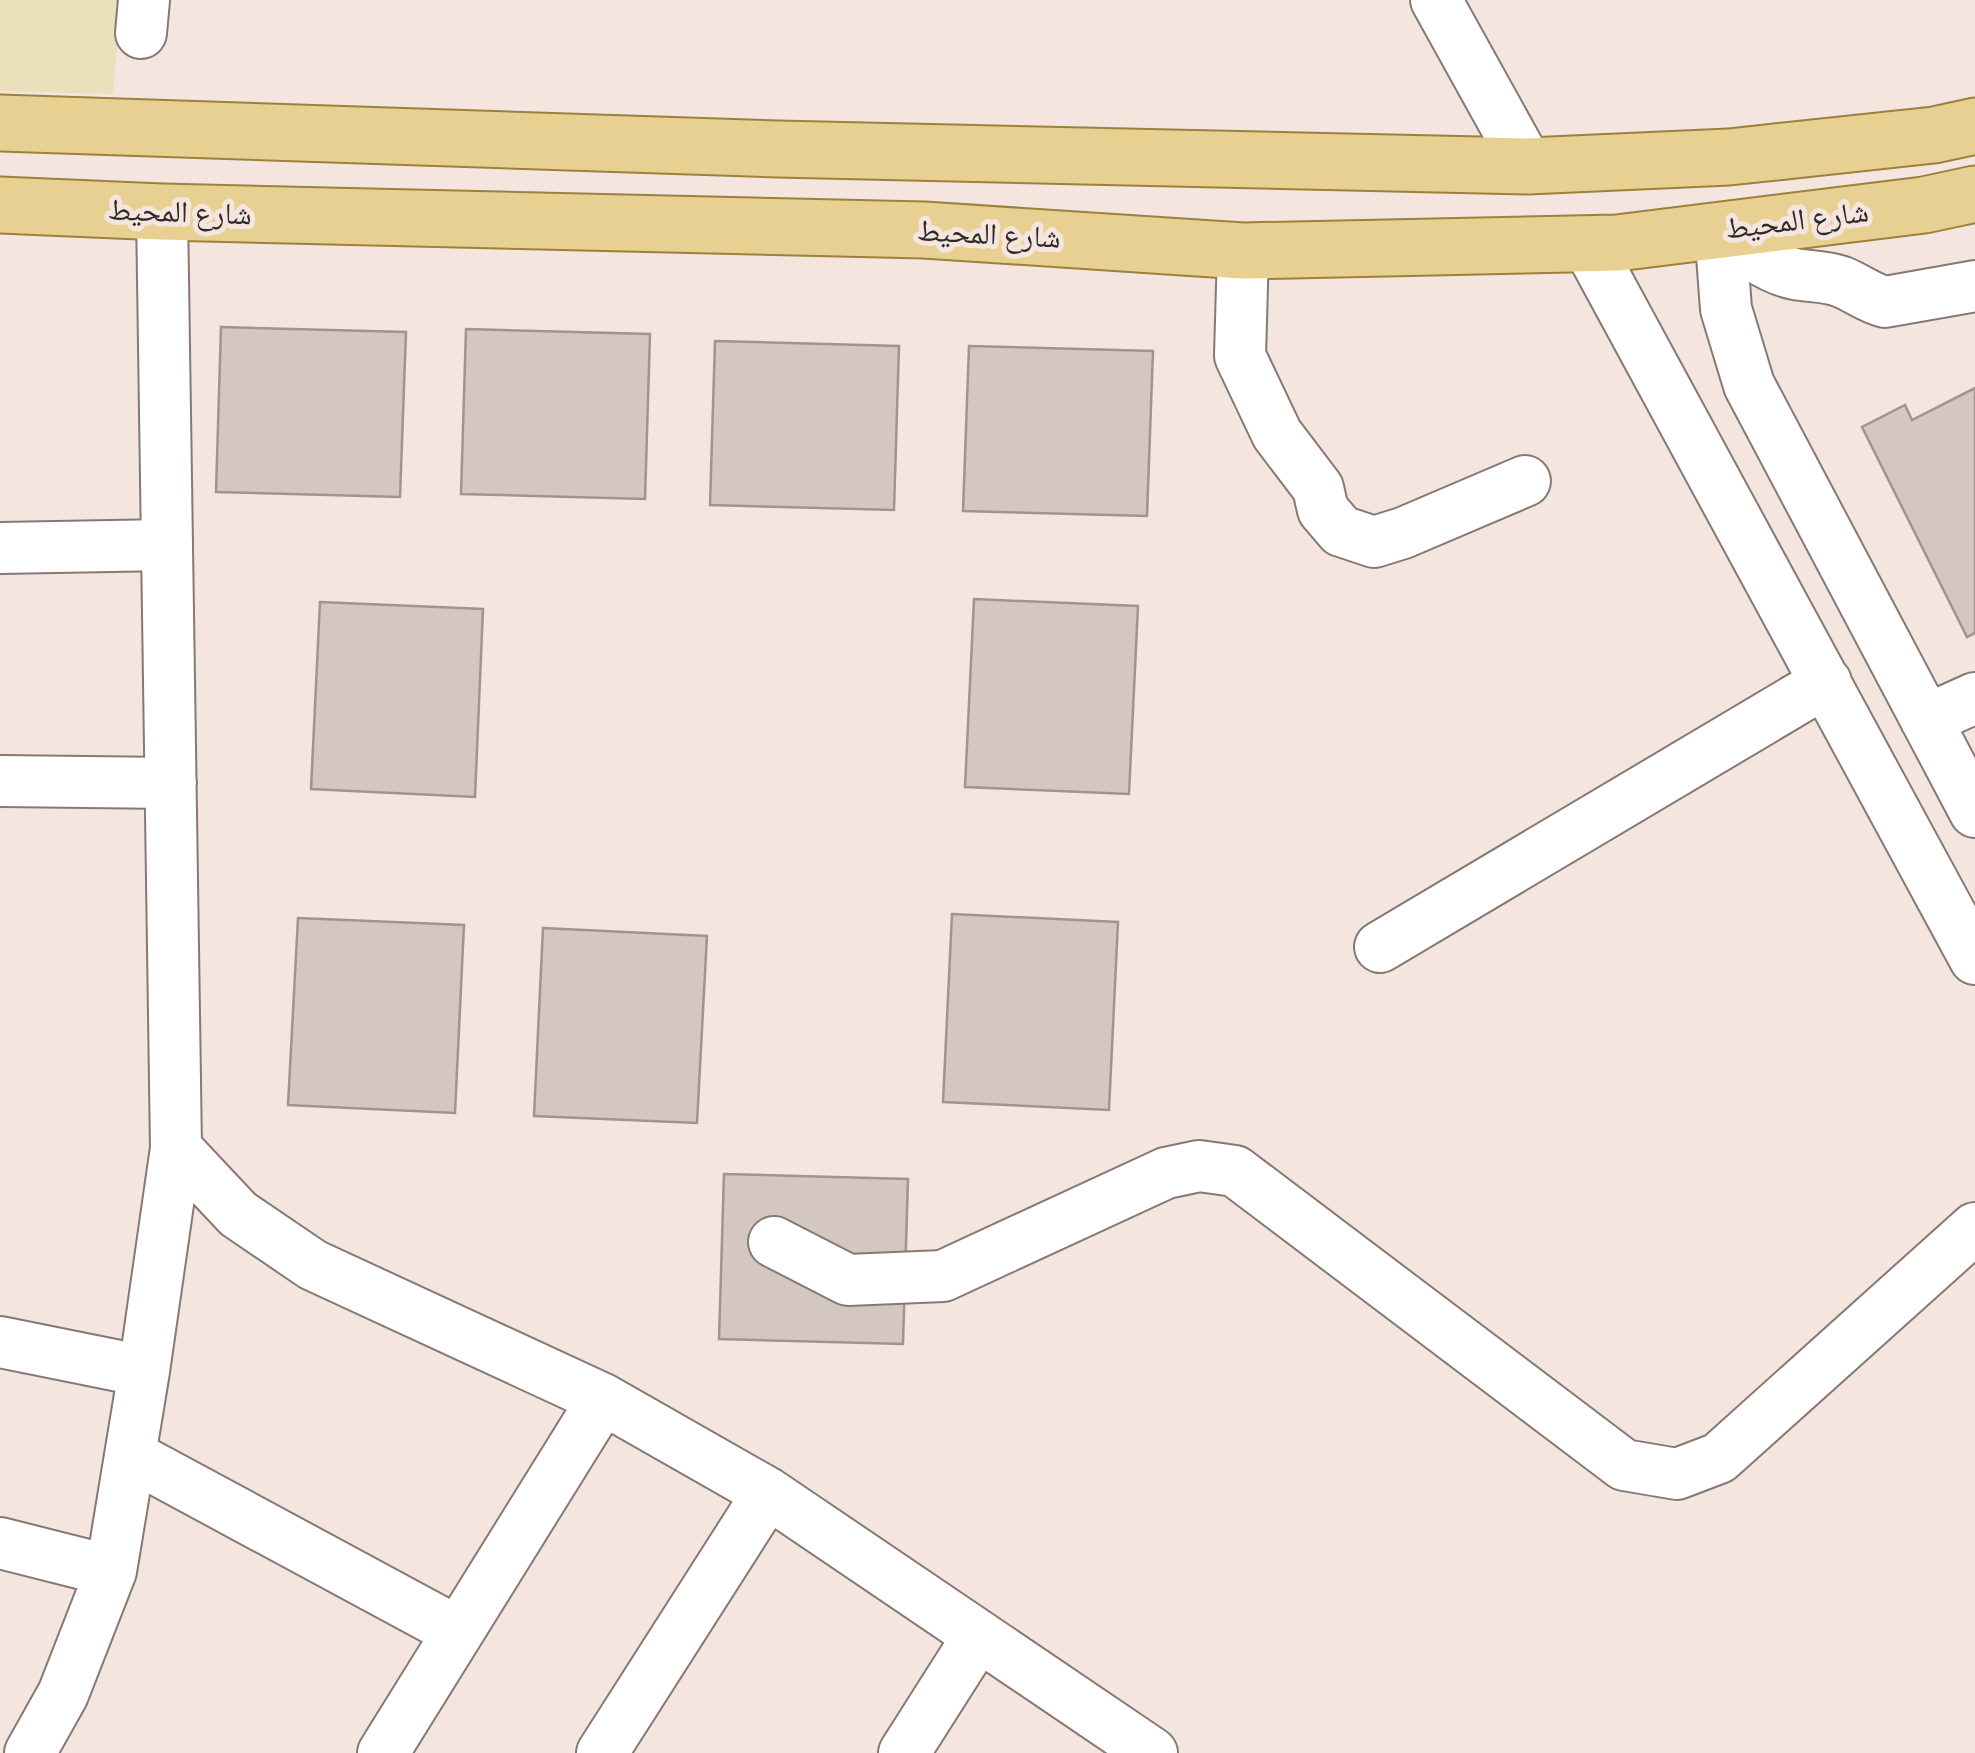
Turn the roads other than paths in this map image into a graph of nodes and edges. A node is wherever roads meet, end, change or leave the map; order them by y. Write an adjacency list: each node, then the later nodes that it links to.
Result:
1 (1436, 0): 4 (street)
2 (0, 123): 4 (main road)
3 (1975, 126): 4 (main road)
4 (1528, 166)
5 (1975, 194): 8 (main road, شارع المحيط)
6 (0, 205): 7 (main road, شارع المحيط)
7 (162, 212): 10 (main road, شارع المحيط); 13 (street)
8 (1720, 229): 9 (main road, شارع المحيط); 11 (street); 17 (street)
9 (1586, 242): 10 (main road, شارع المحيط); 15 (street)
10 (1243, 251): 12 (street)
11 (1975, 286)
12 (1524, 480)
13 (167, 545): 14 (street); 19 (street)
14 (0, 548)
15 (1826, 682): 21 (street); 22 (street)
16 (1975, 698): 17 (street)
17 (1926, 720): 20 (street)
18 (0, 781): 19 (street)
19 (170, 783): 23 (street)
20 (1975, 812)
21 (1380, 947)
22 (1975, 959)
23 (176, 1148): 27 (street); 28 (street)
24 (1975, 1228): 25 (street)
25 (774, 1242)
26 (0, 1342): 27 (street)
27 (144, 1371): 29 (street)
28 (603, 1399): 30 (street); 33 (street)
29 (130, 1455): 32 (street); 33 (street)
30 (768, 1494): 34 (street); 39 (street)
31 (0, 1543): 32 (street)
32 (111, 1571): 35 (street)
33 (458, 1632): 38 (street)
34 (978, 1638): 40 (street); 41 (street)
35 (63, 1694): 36 (street); 37 (street)
36 (30, 1753)
37 (58, 1753)
38 (384, 1753)
39 (602, 1753)
40 (904, 1753)
41 (1152, 1753)

